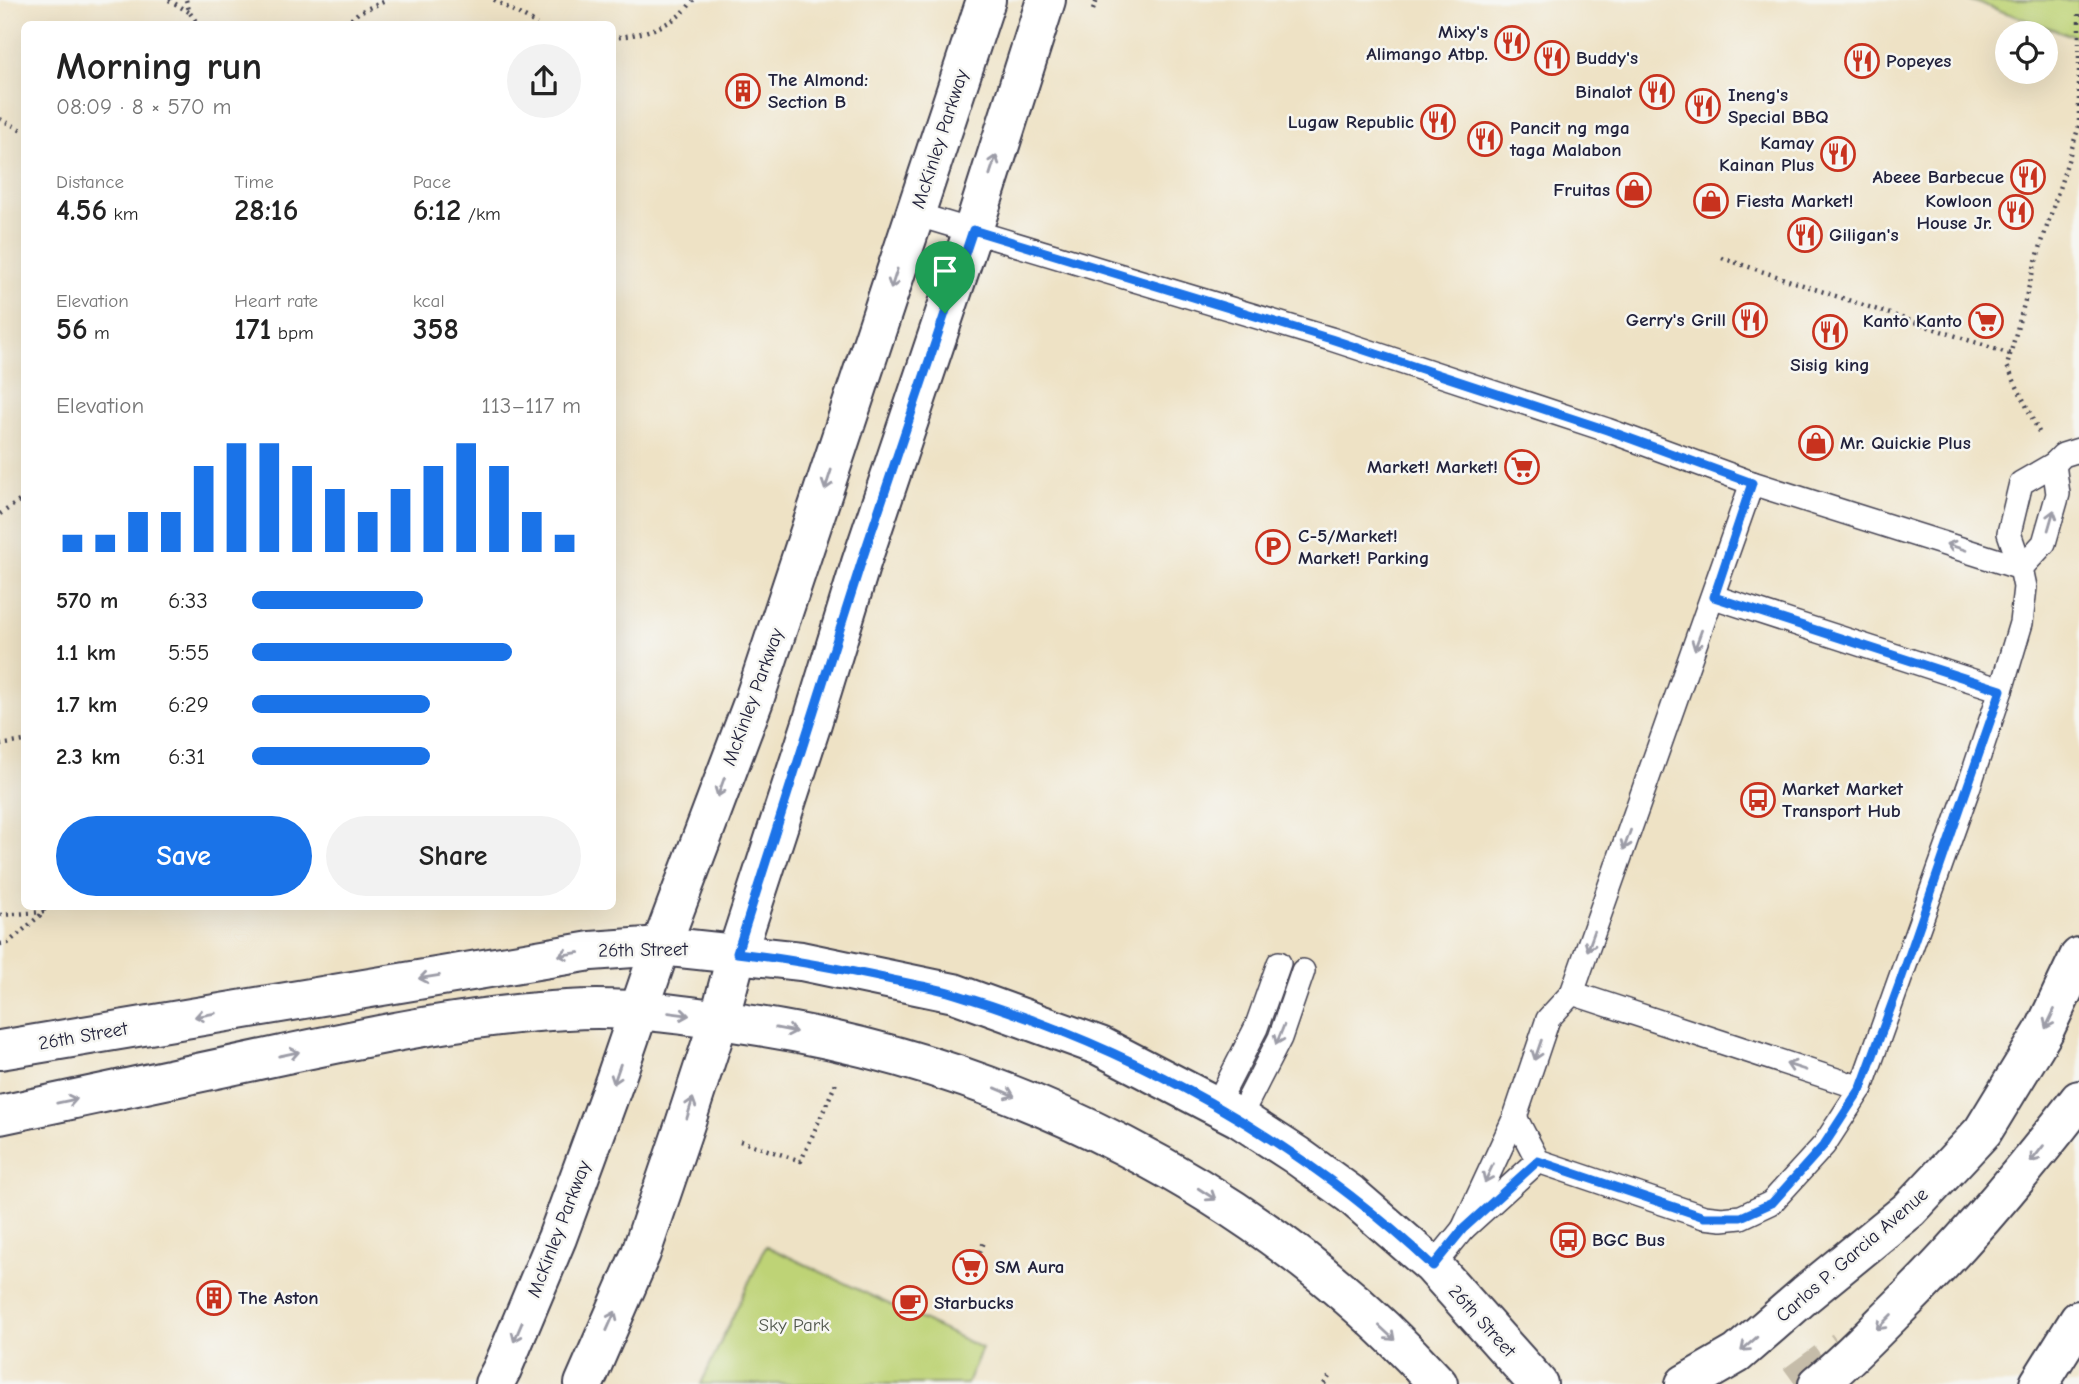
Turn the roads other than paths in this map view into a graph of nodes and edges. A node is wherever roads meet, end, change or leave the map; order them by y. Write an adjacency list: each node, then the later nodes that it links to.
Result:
1 (986, 0): 3 (main road, McKinley Parkway)
2 (1046, 0): 4 (main road, one-way to 2)
3 (915, 214): 4 (lane); 11 (main road, McKinley Parkway, one-way to 11)
4 (973, 230): 7 (lane); 12 (main road)
5 (2079, 450): 6 (lane)
6 (2054, 464): 8 (lane, one-way to 6); 8 (lane)
7 (1752, 483): 8 (lane, one-way to 7); 9 (lane)
8 (2021, 568): 10 (lane)
9 (1714, 597): 10 (lane); 16 (lane, one-way to 16)
10 (2001, 690): 20 (lane)
11 (661, 946): 12 (main road, 26th Street); 17 (main road, McKinley Parkway); 19 (main road, 26th Street, one-way to 19)
12 (737, 953): 18 (main road); 22 (main road, 26th Street)
13 (2079, 957): 34 (main road, Carlos P. Garcia Avenue, one-way to 34)
14 (1279, 963): 22 (lane)
15 (1303, 971): 22 (lane, one-way to 22)
16 (1572, 993): 20 (lane, one-way to 16); 24 (lane, one-way to 24)
17 (639, 1009): 18 (main road, one-way to 18); 23 (main road, one-way to 17); 31 (main road, McKinley Parkway, one-way to 31)
18 (719, 1020): 32 (main road, one-way to 18); 33 (main road, one-way to 33)
19 (0, 1050)
20 (1861, 1088): 25 (lane)
21 (2079, 1100): 29 (main road, one-way to 29)
22 (1227, 1112): 27 (main road, 26th Street)
23 (0, 1115)
24 (1515, 1117): 25 (lane); 26 (lane, one-way to 26)
25 (1538, 1161): 26 (lane)
26 (1463, 1229): 27 (lane)
27 (1433, 1266): 30 (main road, 26th Street)
28 (2079, 1320): 35 (main road)
29 (1828, 1376)
30 (1538, 1381)
31 (494, 1384)
32 (584, 1384)
33 (1438, 1384)
34 (1685, 1384)
35 (2039, 1384)

